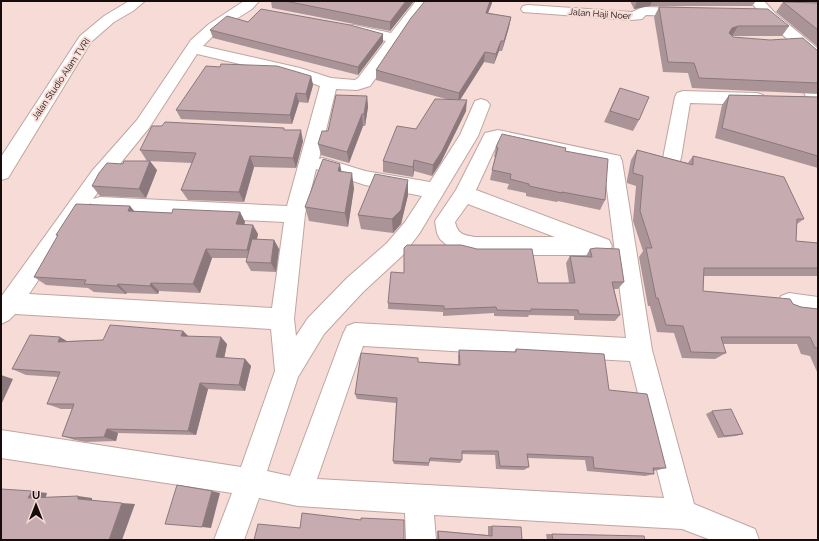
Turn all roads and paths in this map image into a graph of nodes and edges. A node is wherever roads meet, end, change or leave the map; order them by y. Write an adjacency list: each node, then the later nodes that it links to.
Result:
1 (138, 1): 19 (street, Jalan Studio Alam TVRI)
2 (424, 1): 9 (street)
3 (252, 6): 12 (street)
4 (781, 6): 5 (street)
5 (758, 8): 10 (street)
6 (528, 9): 7 (street, Jalan Haji Noer)
7 (704, 12)
8 (344, 27): 9 (street)
9 (395, 39): 14 (street)
10 (799, 41): 11 (street); 13 (street)
11 (781, 43)
12 (193, 48): 14 (street); 22 (street)
13 (818, 57)
14 (329, 83): 18 (street)
15 (770, 100): 17 (street)
16 (480, 105): 20 (street)
17 (672, 158)
18 (309, 160): 20 (street); 23 (street)
19 (1, 173)
20 (435, 190): 30 (street)
21 (464, 194): 24 (street); 24 (street); 24 (street)
22 (79, 204): 23 (street); 27 (street)
23 (295, 214): 28 (street)
24 (613, 246): 29 (street)
25 (790, 303): 26 (street)
26 (818, 307)
27 (6, 308): 28 (street)
28 (282, 319): 30 (street)
29 (640, 350): 33 (street); 35 (street)
30 (287, 371): 32 (street)
31 (1, 444): 32 (street)
32 (250, 482): 33 (street); 36 (street)
33 (298, 492): 34 (street)
34 (420, 500): 35 (street); 37 (street)
35 (682, 514): 38 (street)
36 (229, 540)
37 (422, 540)
38 (744, 540)

